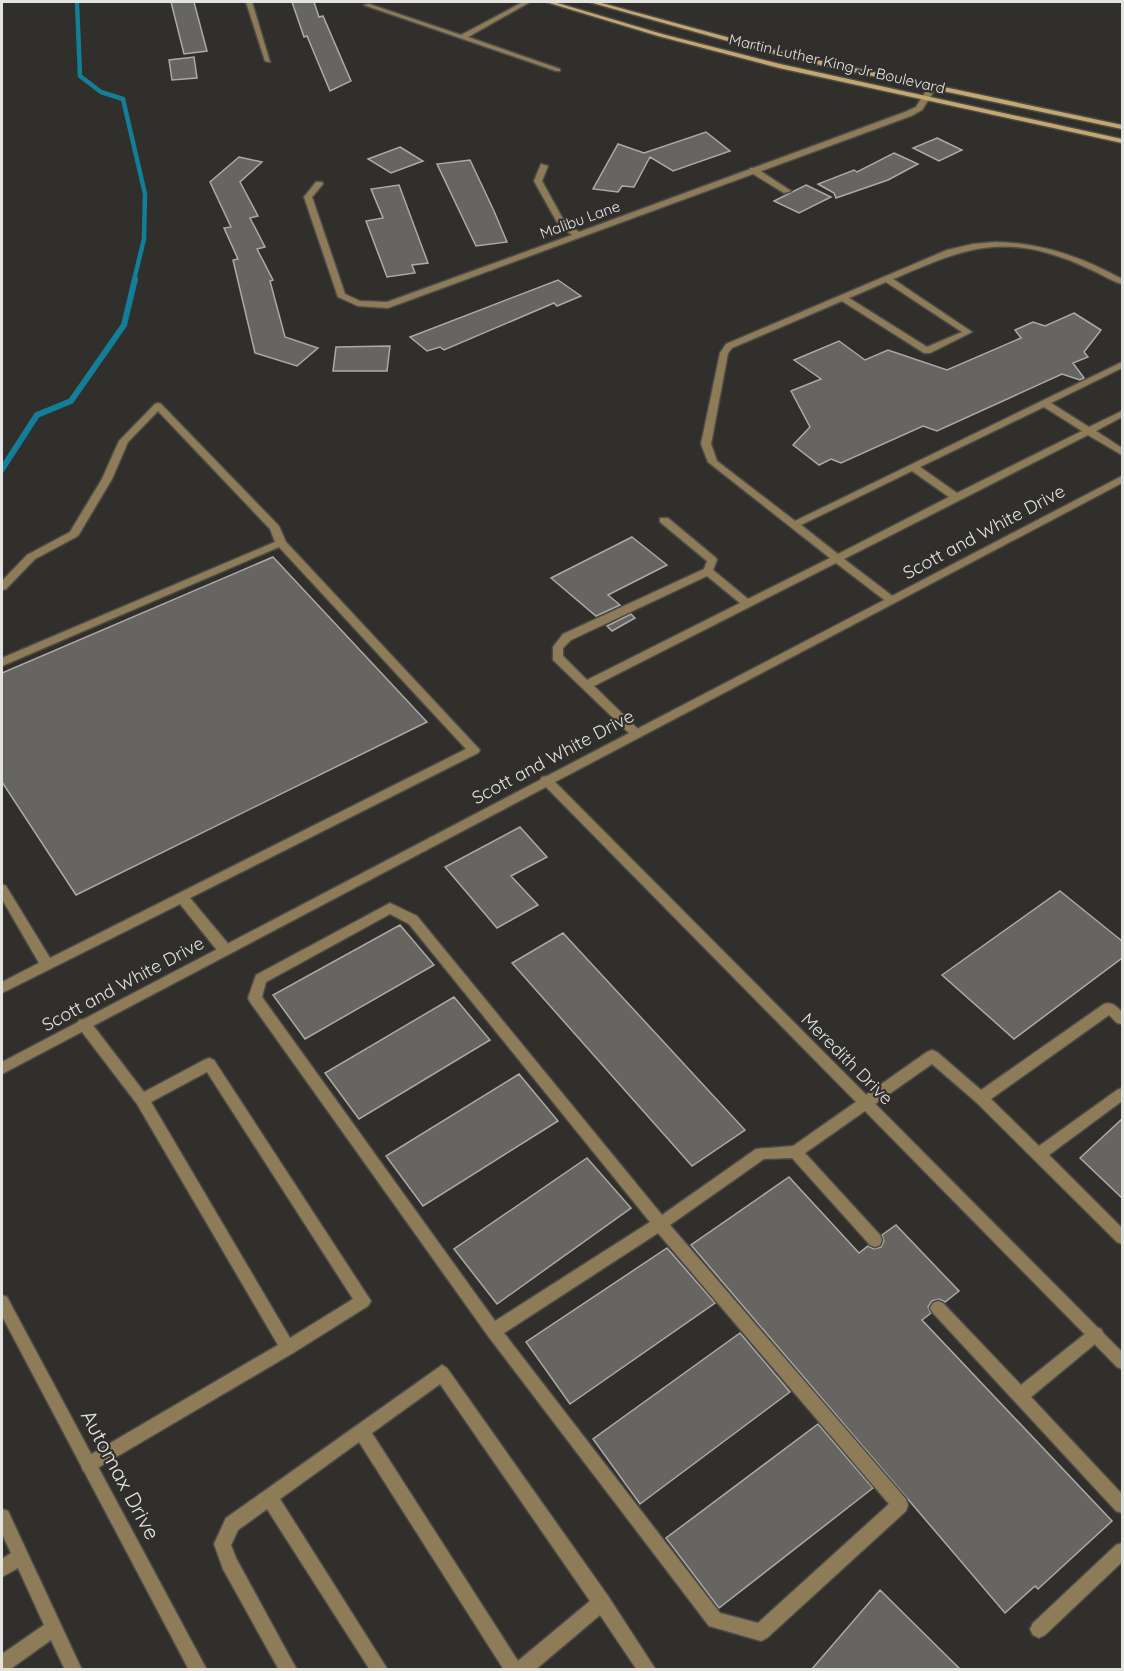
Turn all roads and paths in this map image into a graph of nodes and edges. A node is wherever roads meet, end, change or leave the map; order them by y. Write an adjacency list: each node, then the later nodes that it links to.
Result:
1 (249, 2): 7 (street)
2 (527, 2): 6 (street)
3 (549, 2): 10 (main road, Martin Luther King Jr Boulevard)
4 (592, 2): 9 (main road, Martin Luther King Jr Boulevard)
5 (367, 5): 6 (street)
6 (462, 37): 8 (street)
7 (268, 61)
8 (558, 70)
9 (932, 88): 10 (street, Malibu Lane); 11 (main road, Martin Luther King Jr Boulevard)
10 (925, 99): 12 (main road, Martin Luther King Jr Boulevard); 14 (street, Malibu Lane)
11 (1122, 127)
12 (1122, 141)
13 (544, 166): 17 (street)
14 (753, 170): 16 (street); 17 (street, Malibu Lane)
15 (319, 183): 17 (street, Malibu Lane)
16 (787, 190)
17 (578, 235)
18 (886, 279): 19 (street); 20 (street); 20 (street)
19 (1122, 282)
20 (842, 297): 30 (street)
21 (1122, 365): 22 (street)
22 (1045, 403): 24 (street); 26 (street)
23 (1122, 414): 24 (street)
24 (1089, 431): 25 (street); 28 (street)
25 (1122, 452)
26 (913, 467): 28 (street); 30 (street)
27 (1122, 479): 35 (street, Scott and White Drive)
28 (957, 498): 32 (street)
29 (664, 520): 33 (street)
30 (794, 525): 32 (street)
31 (281, 543): 34 (street); 37 (street); 42 (street)
32 (837, 558): 35 (street); 36 (street)
33 (708, 571): 36 (street); 38 (street)
34 (2, 587)
35 (891, 600): 39 (street, Scott and White Drive)
36 (748, 604): 38 (street)
37 (2, 662)
38 (586, 686): 39 (street)
39 (636, 733): 40 (street, Scott and White Drive)
40 (546, 780): 43 (street, Scott and White Drive); 52 (street, Meredith Drive)
41 (2, 889): 44 (street)
42 (182, 897): 43 (street); 44 (street)
43 (225, 950): 47 (street, Scott and White Drive)
44 (47, 965): 45 (street)
45 (2, 988)
46 (1122, 1019): 50 (street)
47 (84, 1024): 48 (street, Scott and White Drive); 51 (street)
48 (2, 1068)
49 (1122, 1094): 54 (street)
50 (981, 1098): 52 (street); 54 (street)
51 (142, 1100): 62 (street); 62 (street)
52 (865, 1103): 53 (street); 61 (street, Meredith Drive)
53 (795, 1152): 55 (street); 57 (street)
54 (1038, 1155): 56 (street)
55 (660, 1224): 60 (street); 60 (street); 60 (street)
56 (1122, 1238)
57 (875, 1240)
58 (2, 1302): 66 (street, Automax Drive)
59 (938, 1308): 64 (street)
60 (493, 1331)
61 (1096, 1334): 63 (street, Meredith Drive); 64 (street)
62 (288, 1348): 66 (street)
63 (1122, 1362)
64 (1020, 1396): 68 (street)
65 (361, 1431): 67 (street); 73 (street); 81 (street)
66 (89, 1465): 78 (street, Automax Drive)
67 (269, 1497): 79 (street); 80 (street)
68 (1122, 1505)
69 (2, 1517): 71 (street)
70 (1122, 1551): 75 (street)
71 (20, 1557): 72 (street); 74 (street)
72 (2, 1569)
73 (602, 1602): 82 (street); 83 (street)
74 (54, 1628): 76 (street); 77 (street)
75 (1039, 1629)
76 (2, 1664)
77 (74, 1670)
78 (199, 1670)
79 (289, 1670)
80 (380, 1670)
81 (514, 1670)
82 (520, 1670)
83 (648, 1670)

